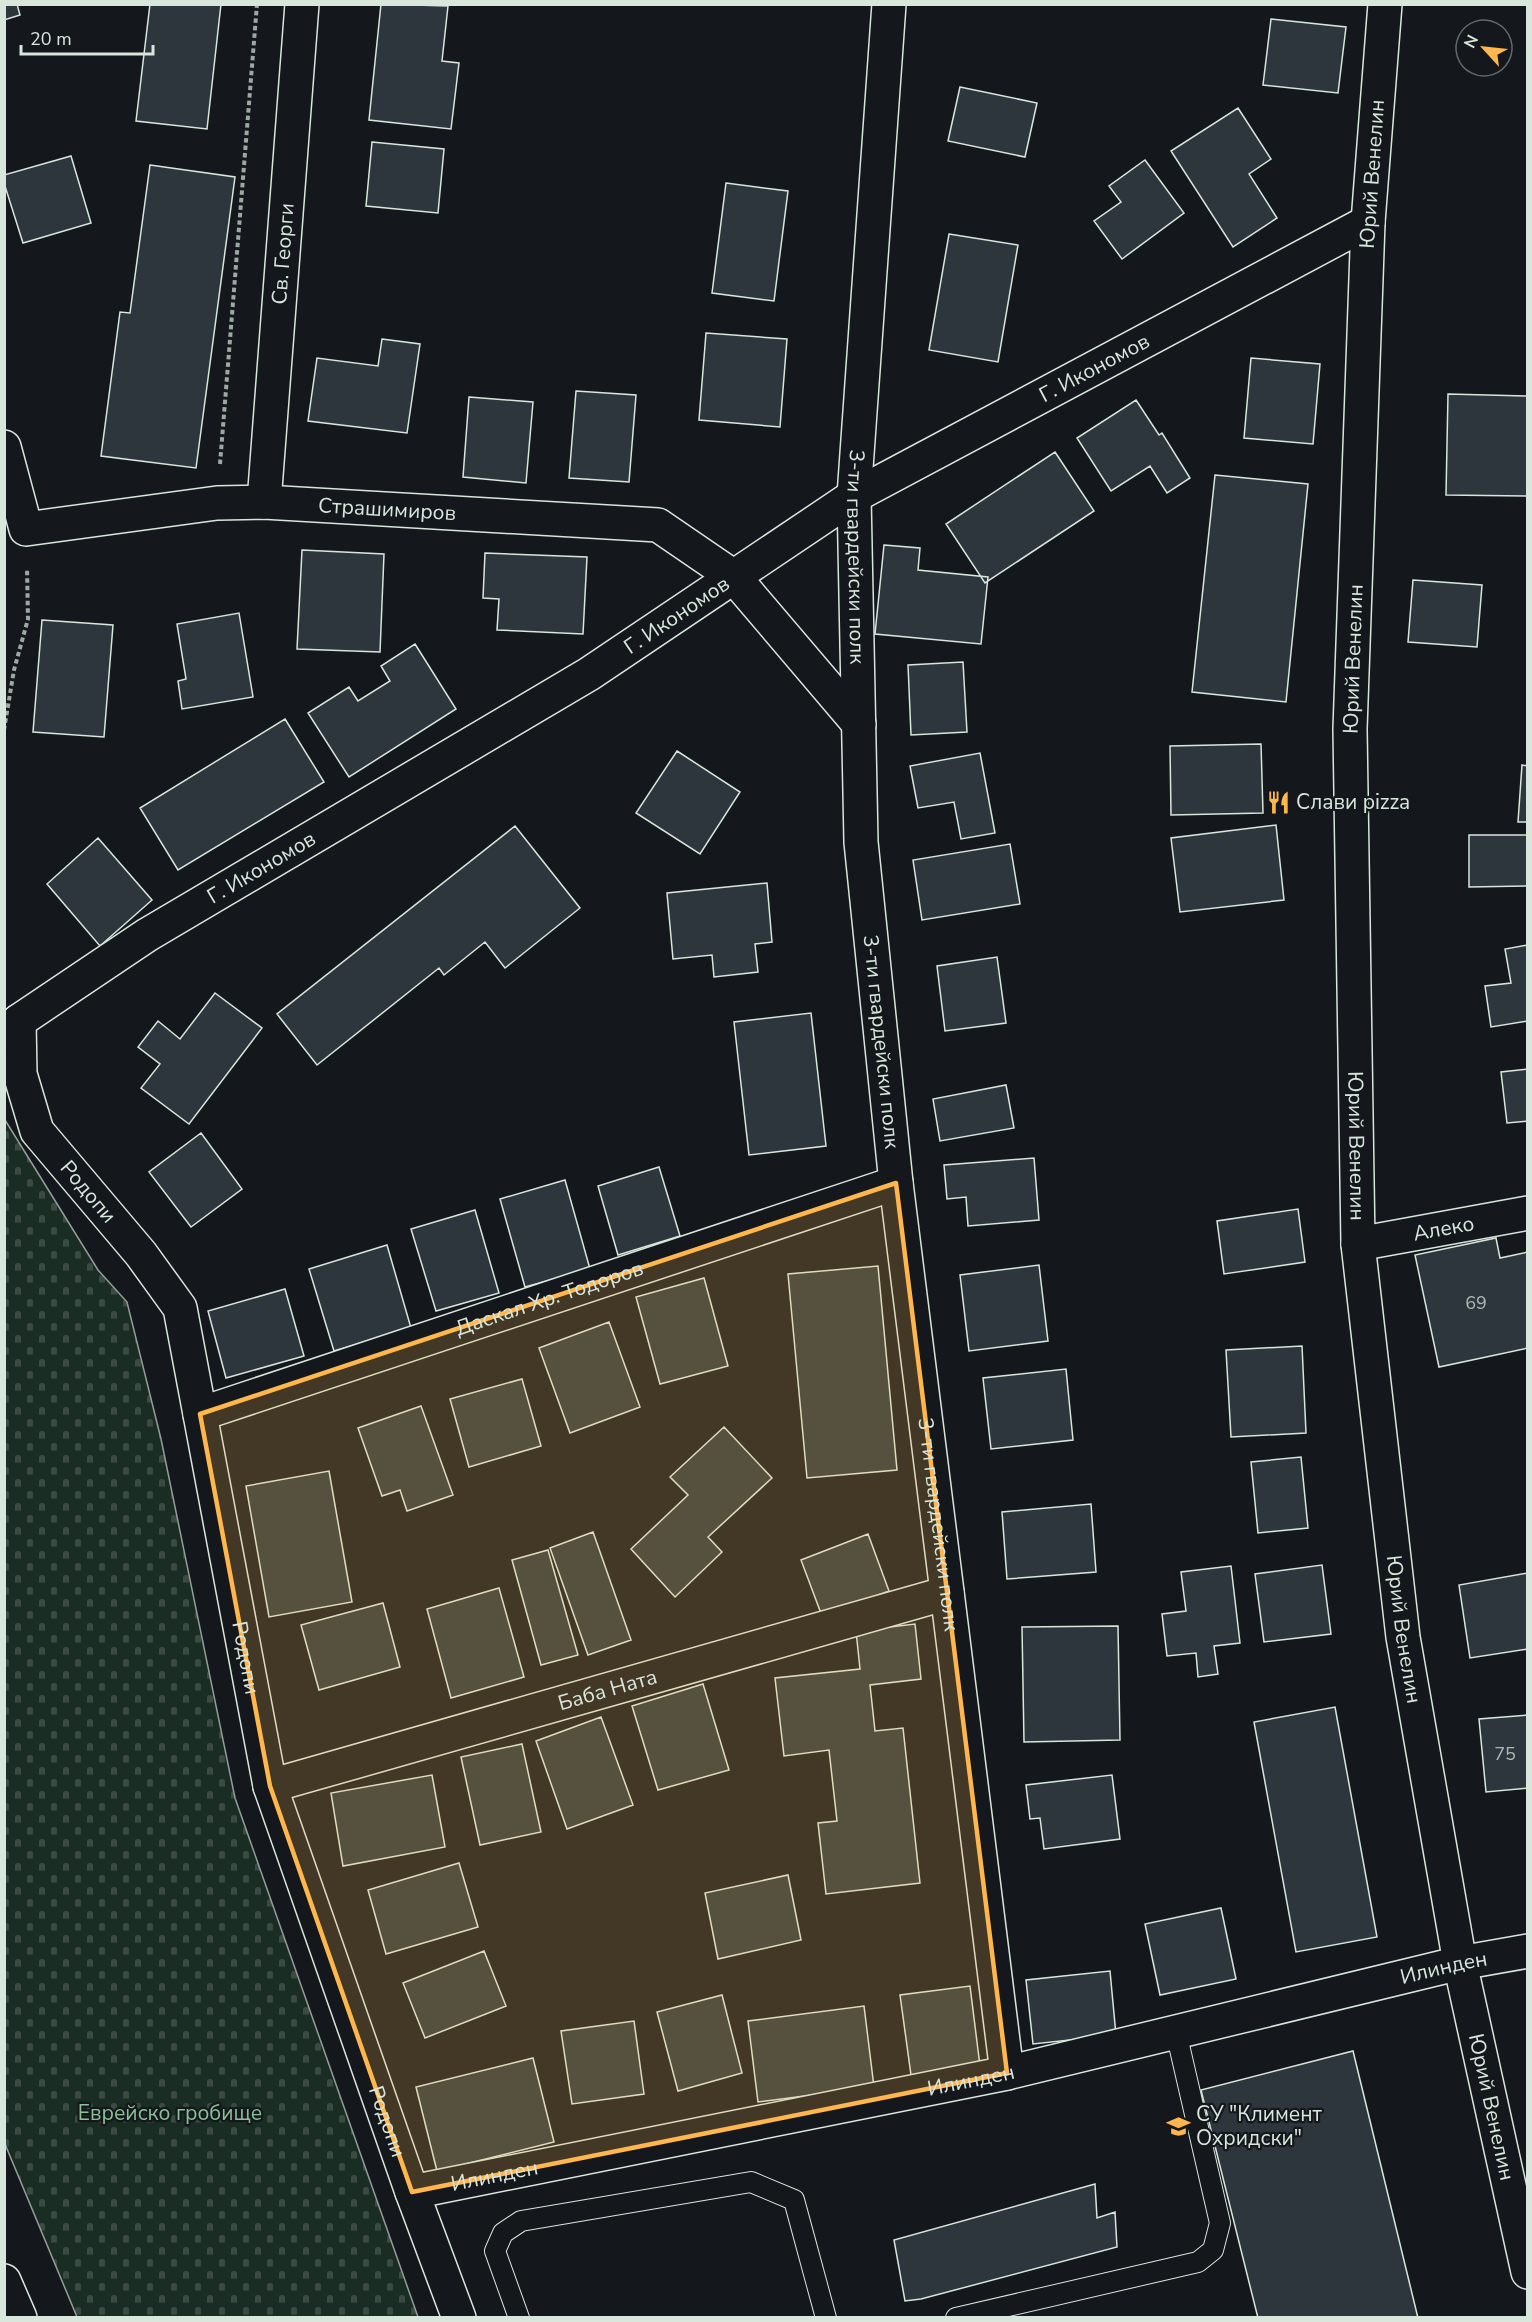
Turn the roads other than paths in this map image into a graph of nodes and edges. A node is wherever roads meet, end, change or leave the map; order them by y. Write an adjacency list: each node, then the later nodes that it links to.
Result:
1 (302, 4): 7 (street, Св. Георги)
2 (889, 4): 6 (street, 3-ти гвардейски полк)
3 (1385, 4): 4 (street, Юрий Венелин)
4 (1368, 222): 6 (street, Г. Икономов); 13 (street, Юрий Венелин)
5 (4, 447): 7 (street, Страшимиров)
6 (854, 496): 8 (street, Г. Икономов); 9 (street, 3-ти гвардейски полк)
7 (264, 502): 8 (street, Страшимиров)
8 (734, 577): 9 (street, Страшимиров); 10 (street, Г. Икономов)
9 (859, 724): 11 (street, 3-ти гвардейски полк)
10 (12, 1029): 14 (street, Родопи)
11 (896, 1183): 14 (street, Даскал Хр. Тодоров); 15 (street, 3-ти гвардейски полк)
12 (1527, 1213): 13 (street, Алеко)
13 (1358, 1244): 18 (street, Юрий Венелин)
14 (200, 1414): 16 (street, Родопи)
15 (946, 1593): 16 (street, Баба Ната); 20 (street, 3-ти гвардейски полк)
16 (270, 1786): 21 (street, Родопи)
17 (1527, 1951): 18 (street, Илинден)
18 (1460, 1963): 19 (street, Илинден); 22 (street, Юрий Венелин)
19 (1176, 2032): 20 (street, Илинден); 28 (lane)
20 (1007, 2073): 21 (street, Илинден)
21 (412, 2192): 25 (street, Родопи)
22 (1527, 2272)
23 (4, 2282): 24 (street)
24 (20, 2318)
25 (459, 2318)
26 (519, 2318): 27 (lane)
27 (826, 2318)
28 (956, 2318)

